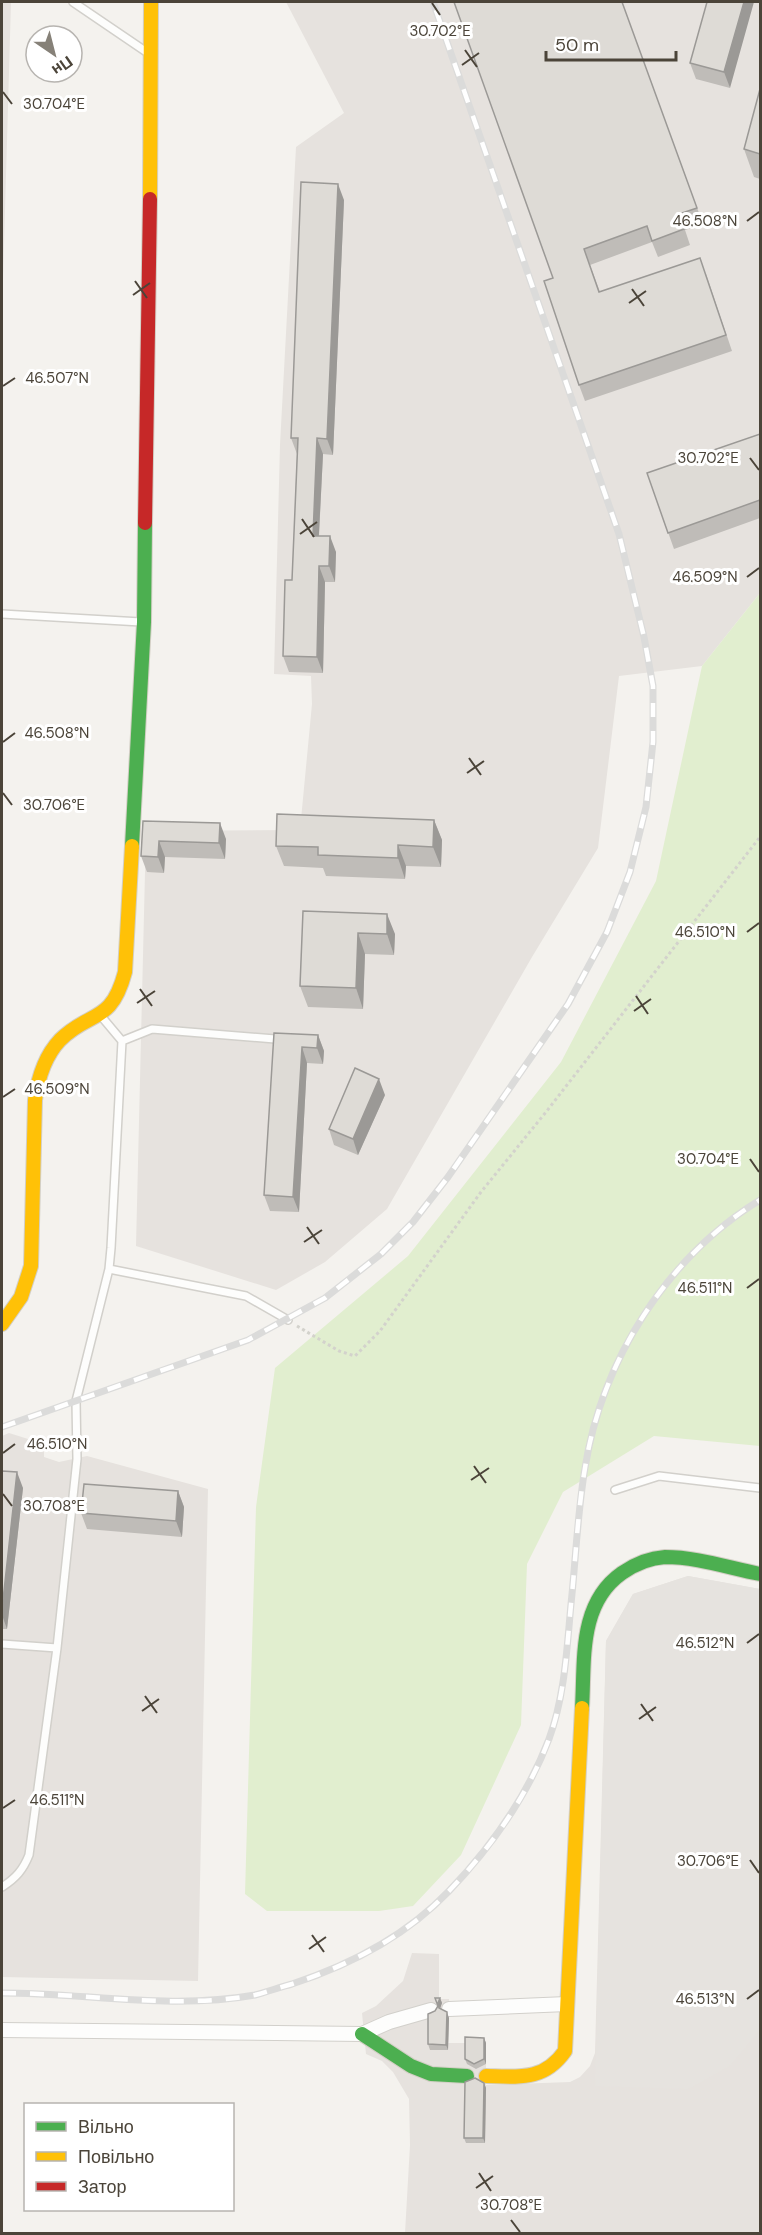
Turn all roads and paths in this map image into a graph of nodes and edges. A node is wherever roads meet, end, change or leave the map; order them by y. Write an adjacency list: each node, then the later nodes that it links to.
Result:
1 (73, 2): 3 (lane)
2 (152, 2): 3 (street)
3 (152, 56): 5 (street)
4 (2, 614): 5 (lane)
5 (144, 622): 7 (street)
6 (760, 837): 11 (path)
7 (100, 1015): 9 (lane); 12 (street)
8 (274, 1039): 9 (lane)
9 (122, 1041): 10 (lane)
10 (109, 1269): 11 (lane); 17 (lane)
11 (288, 1320)
12 (2, 1324)
13 (760, 1488): 14 (lane)
14 (615, 1490)
15 (760, 1574): 19 (street)
16 (2, 1644): 17 (lane)
17 (57, 1648): 18 (lane)
18 (2, 1887)
19 (567, 2004): 20 (street); 25 (street)
20 (449, 2009)
21 (430, 2010): 23 (street)
22 (2, 2031): 23 (street)
23 (362, 2034): 24 (street)
24 (467, 2076)
25 (486, 2076)

